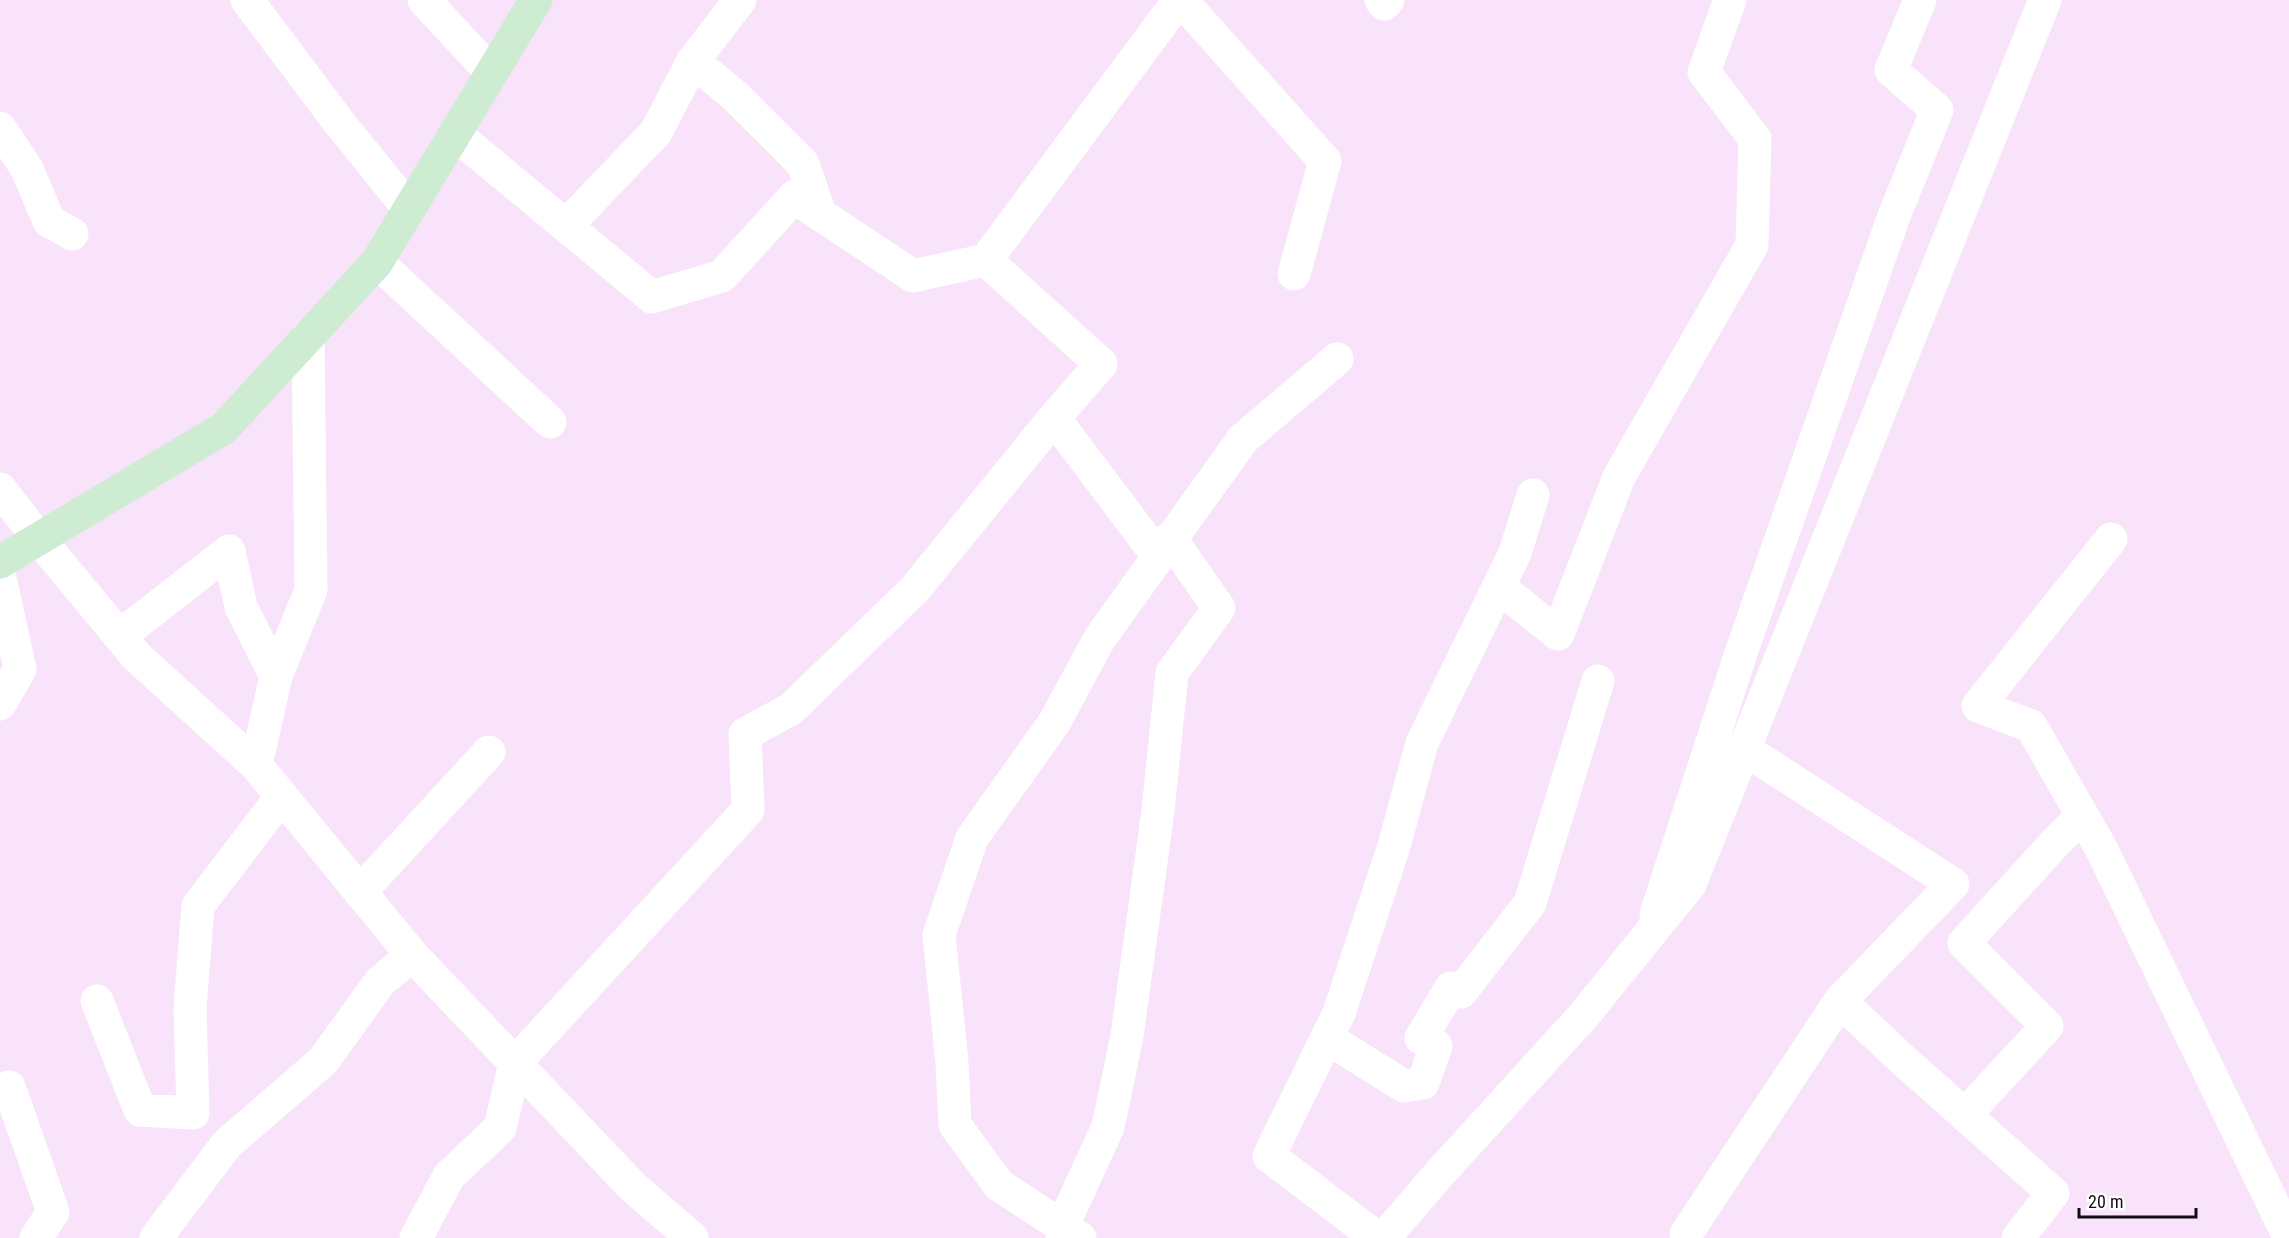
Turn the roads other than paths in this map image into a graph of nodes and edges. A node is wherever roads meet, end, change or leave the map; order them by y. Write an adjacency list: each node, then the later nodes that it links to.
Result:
1 (247, 0): 15 (street)
2 (424, 0): 12 (street)
3 (536, 0): 12 (street)
4 (740, 0): 11 (street)
5 (1180, 0): 19 (street); 21 (street)
6 (1381, 0): 7 (street)
7 (1388, 0)
8 (1730, 0): 33 (street)
9 (1920, 0): 44 (street)
10 (2045, 0): 38 (street)
11 (693, 62): 16 (street); 17 (street)
12 (492, 73): 14 (street)
13 (0, 128): 18 (street)
14 (455, 134): 15 (street); 17 (street)
15 (410, 209): 20 (street)
16 (820, 214): 17 (street); 19 (street)
17 (566, 226)
18 (72, 234)
19 (986, 260): 24 (street)
20 (377, 262): 22 (street); 25 (street)
21 (1294, 274)
22 (308, 336): 28 (street); 35 (street)
23 (1337, 359): 30 (street)
24 (1053, 418): 30 (street); 49 (street)
25 (550, 422)
26 (0, 489): 28 (street)
27 (1533, 495): 33 (street)
28 (39, 539): 31 (street); 34 (street)
29 (2111, 539): 42 (street)
30 (1164, 547): 52 (street); 52 (street)
31 (0, 562)
32 (0, 578): 37 (street)
33 (1498, 587): 48 (street)
34 (120, 636): 35 (street); 40 (street)
35 (276, 676): 40 (street)
36 (1598, 681): 48 (street)
37 (0, 704)
38 (1744, 748): 44 (street); 47 (street)
39 (489, 752): 43 (street)
40 (256, 765): 41 (street)
41 (282, 796): 43 (street); 46 (street)
42 (2082, 816): 51 (street); 54 (street)
43 (360, 892): 45 (street)
44 (1650, 933): 60 (street)
45 (412, 955): 49 (street); 56 (street)
46 (97, 1001)
47 (1840, 1001): 51 (street); 53 (street)
48 (1327, 1038): 59 (street)
49 (515, 1063): 57 (street); 58 (street)
50 (0, 1096): 55 (street)
51 (1965, 1115): 61 (street)
52 (1068, 1234)
53 (1686, 1234)
54 (2289, 1237)
55 (36, 1238)
56 (156, 1238)
57 (416, 1238)
58 (692, 1238)
59 (1377, 1238)
60 (1384, 1238)
61 (2018, 1238)

